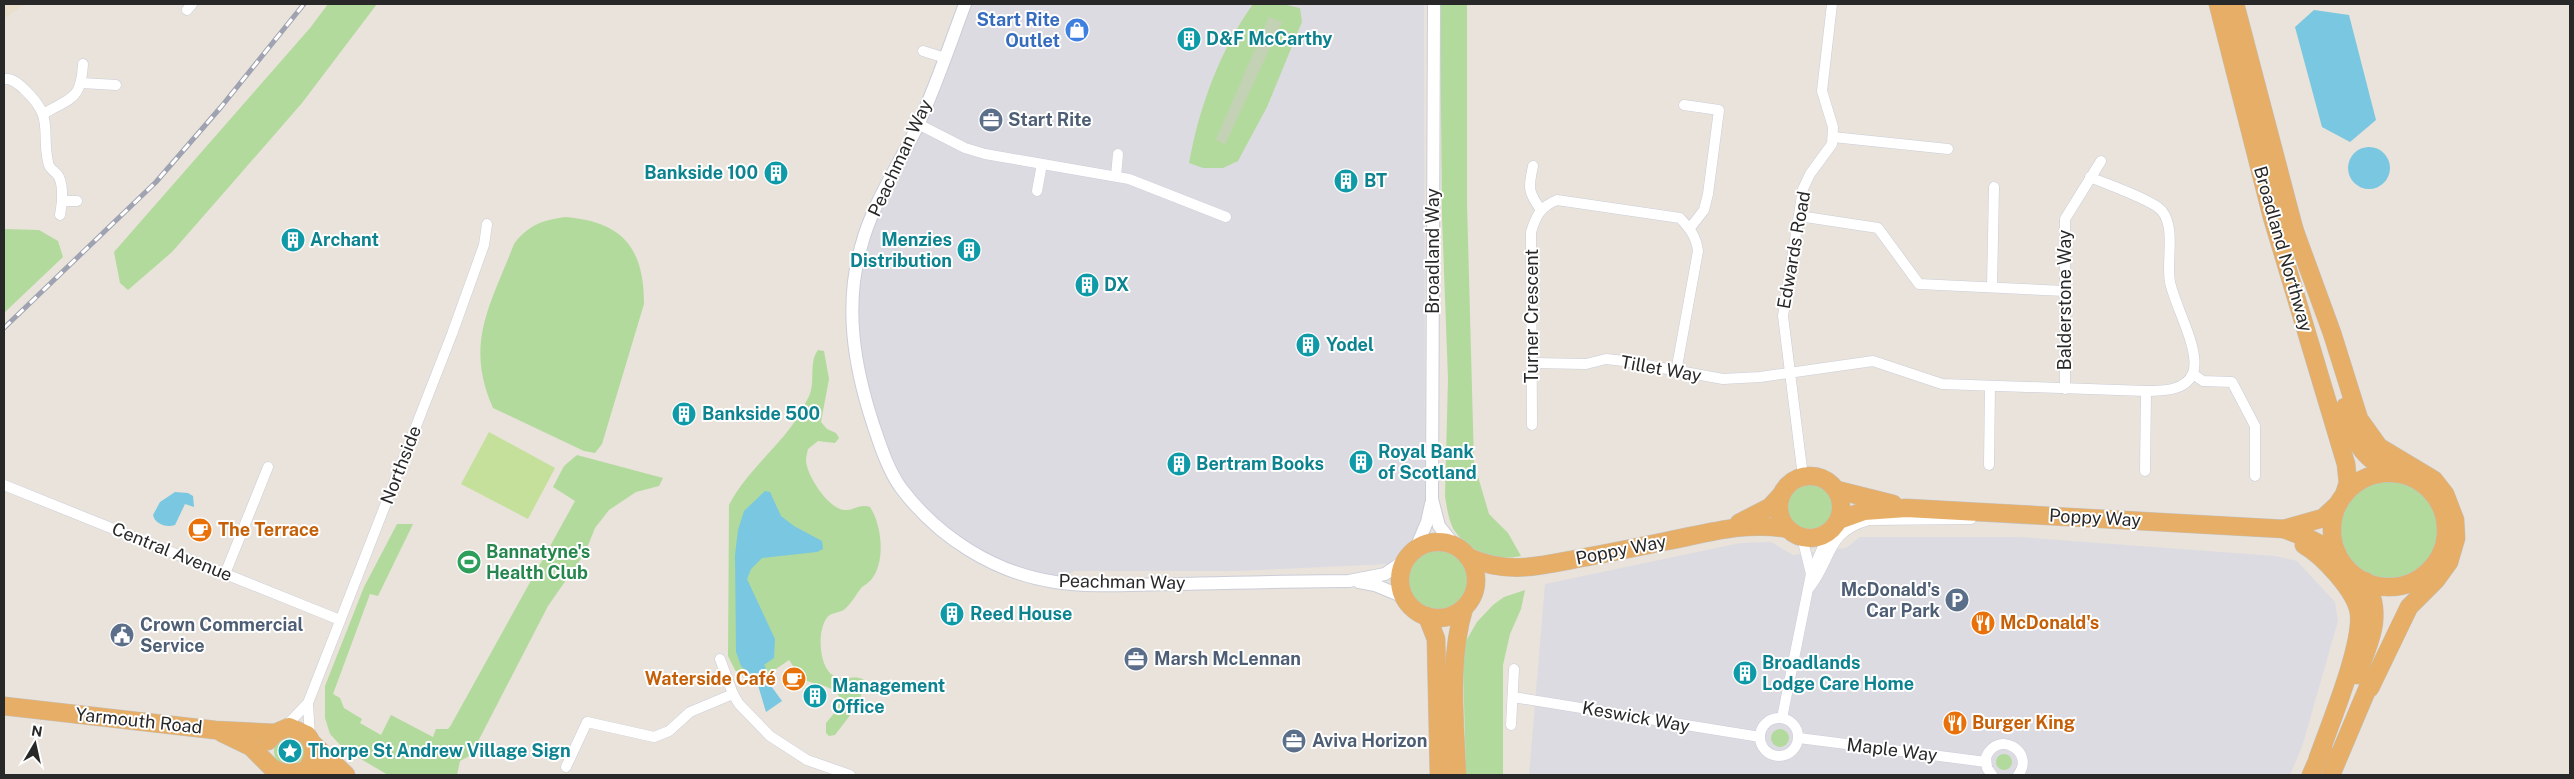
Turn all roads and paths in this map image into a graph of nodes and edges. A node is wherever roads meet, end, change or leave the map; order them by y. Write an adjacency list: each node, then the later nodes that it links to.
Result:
1 (965, 4): 7 (street, Peachman Way)
2 (1434, 4): 53 (street, Broadland Way)
3 (1832, 4): 15 (street)
4 (2218, 4): 54 (highway, Broadland Northway)
5 (2235, 4): 33 (highway, Broadland Northway)
6 (923, 51): 7 (street)
7 (945, 58): 14 (street, Peachman Way)
8 (84, 64): 10 (street)
9 (4, 79): 13 (street)
10 (82, 83): 11 (street); 13 (street)
11 (116, 85)
12 (1684, 105): 32 (street)
13 (43, 114): 25 (street)
14 (918, 124): 19 (street); 70 (street, Peachman Way)
15 (1833, 137): 16 (street); 29 (street, Edwards Road)
16 (1948, 149)
17 (1118, 154): 21 (street)
18 (2101, 161): 22 (street, Balderstone Way)
19 (1042, 164): 21 (street); 24 (street)
20 (1533, 166): 27 (street)
21 (1116, 176): 30 (street)
22 (2090, 177): 35 (street, Balderstone Way); 39 (street)
23 (1994, 187): 34 (street)
24 (1037, 191)
25 (62, 201): 26 (street); 28 (street)
26 (77, 201)
27 (1541, 210): 32 (street); 36 (street, Turner Crescent)
28 (60, 215)
29 (1798, 216): 34 (street); 38 (street, Edwards Road)
30 (1226, 217)
31 (487, 224): 76 (street, Northside)
32 (1690, 228): 37 (street)
33 (2294, 229): 47 (highway, Broadland Northway); 79 (highway)
34 (1992, 287): 35 (street)
35 (2065, 291): 41 (street, Balderstone Way)
36 (1533, 363): 37 (street, Tillet Way); 43 (street, Turner Crescent)
37 (1676, 372): 38 (street, Tillet Way)
38 (1788, 372): 40 (street, Tillet Way); 48 (street, Edwards Road)
39 (2192, 374): 42 (street, Tillet Way); 49 (street)
40 (1990, 386): 41 (street, Tillet Way); 44 (street)
41 (2065, 389): 42 (street, Tillet Way)
42 (2146, 391): 46 (street)
43 (1532, 425)
44 (1990, 464)
45 (268, 467): 67 (street)
46 (2145, 471)
47 (2393, 473): 54 (highway); 69 (highway)
48 (1803, 476): 51 (highway); 52 (highway)
49 (2256, 476)
50 (4, 484): 67 (street, Central Avenue)
51 (1837, 490): 55 (highway, Poppy Way); 58 (highway)
52 (1782, 494): 59 (highway, Poppy Way); 61 (highway)
53 (1432, 499): 62 (street, Broadland Way); 63 (street, Broadland Way)
54 (2341, 499): 60 (highway, Poppy Way); 64 (highway)
55 (1906, 508): 56 (highway, Poppy Way); 58 (highway, Poppy Way)
56 (2027, 515): 57 (highway, Poppy Way); 72 (street)
57 (2114, 519): 60 (highway, Poppy Way); 91 (highway)
58 (1834, 527): 61 (highway); 68 (street)
59 (1729, 528): 61 (highway, Poppy Way); 66 (highway, Poppy Way)
60 (2284, 529): 64 (highway, Poppy Way)
61 (1795, 533): 68 (street)
62 (1416, 548): 63 (highway); 65 (highway)
63 (1462, 552): 66 (highway, Poppy Way); 74 (highway)
64 (2337, 553): 71 (highway)
65 (1404, 561): 70 (street, Peachman Way); 73 (highway)
66 (1512, 569): 74 (highway, Poppy Way)
67 (225, 574): 76 (street, Central Avenue)
68 (1812, 574): 72 (street)
69 (2418, 579): 71 (highway); 79 (highway)
70 (1349, 581): 73 (street, Peachman Way)
71 (2365, 581): 91 (highway)
72 (1810, 588): 84 (street)
73 (1404, 598): 75 (highway)
74 (1468, 601): 75 (highway); 99 (highway)
75 (1427, 616): 98 (highway)
76 (340, 620): 82 (street, Northside)
77 (720, 659): 80 (street)
78 (1514, 669): 81 (street)
79 (2370, 688): 103 (highway)
80 (733, 694): 93 (street); 97 (street)
81 (1513, 697): 85 (street); 88 (street, Keswick Way)
82 (308, 703): 87 (street, Northside); 90 (street, Northside)
83 (4, 706): 86 (highway, Yarmouth Road)
84 (1782, 718): 88 (street); 89 (street)
85 (1512, 725)
86 (214, 730): 87 (highway, Yarmouth Road); 94 (highway, Yarmouth Road)
87 (279, 730): 90 (highway, Yarmouth Road); 94 (highway)
88 (1760, 737): 89 (street)
89 (1799, 738): 92 (street, Maple Way)
90 (311, 741): 95 (highway); 96 (highway, Yarmouth Road)
91 (2318, 758): 102 (highway)
92 (1986, 762): 100 (street); 101 (street)
93 (566, 767)
94 (271, 769): 95 (highway, Yarmouth Road)
95 (298, 774): 96 (highway, Yarmouth Road)
96 (345, 775)
97 (850, 775)
98 (1439, 775)
99 (1457, 775)
100 (1992, 775)
101 (2018, 775)
102 (2311, 775)
103 (2331, 775)

